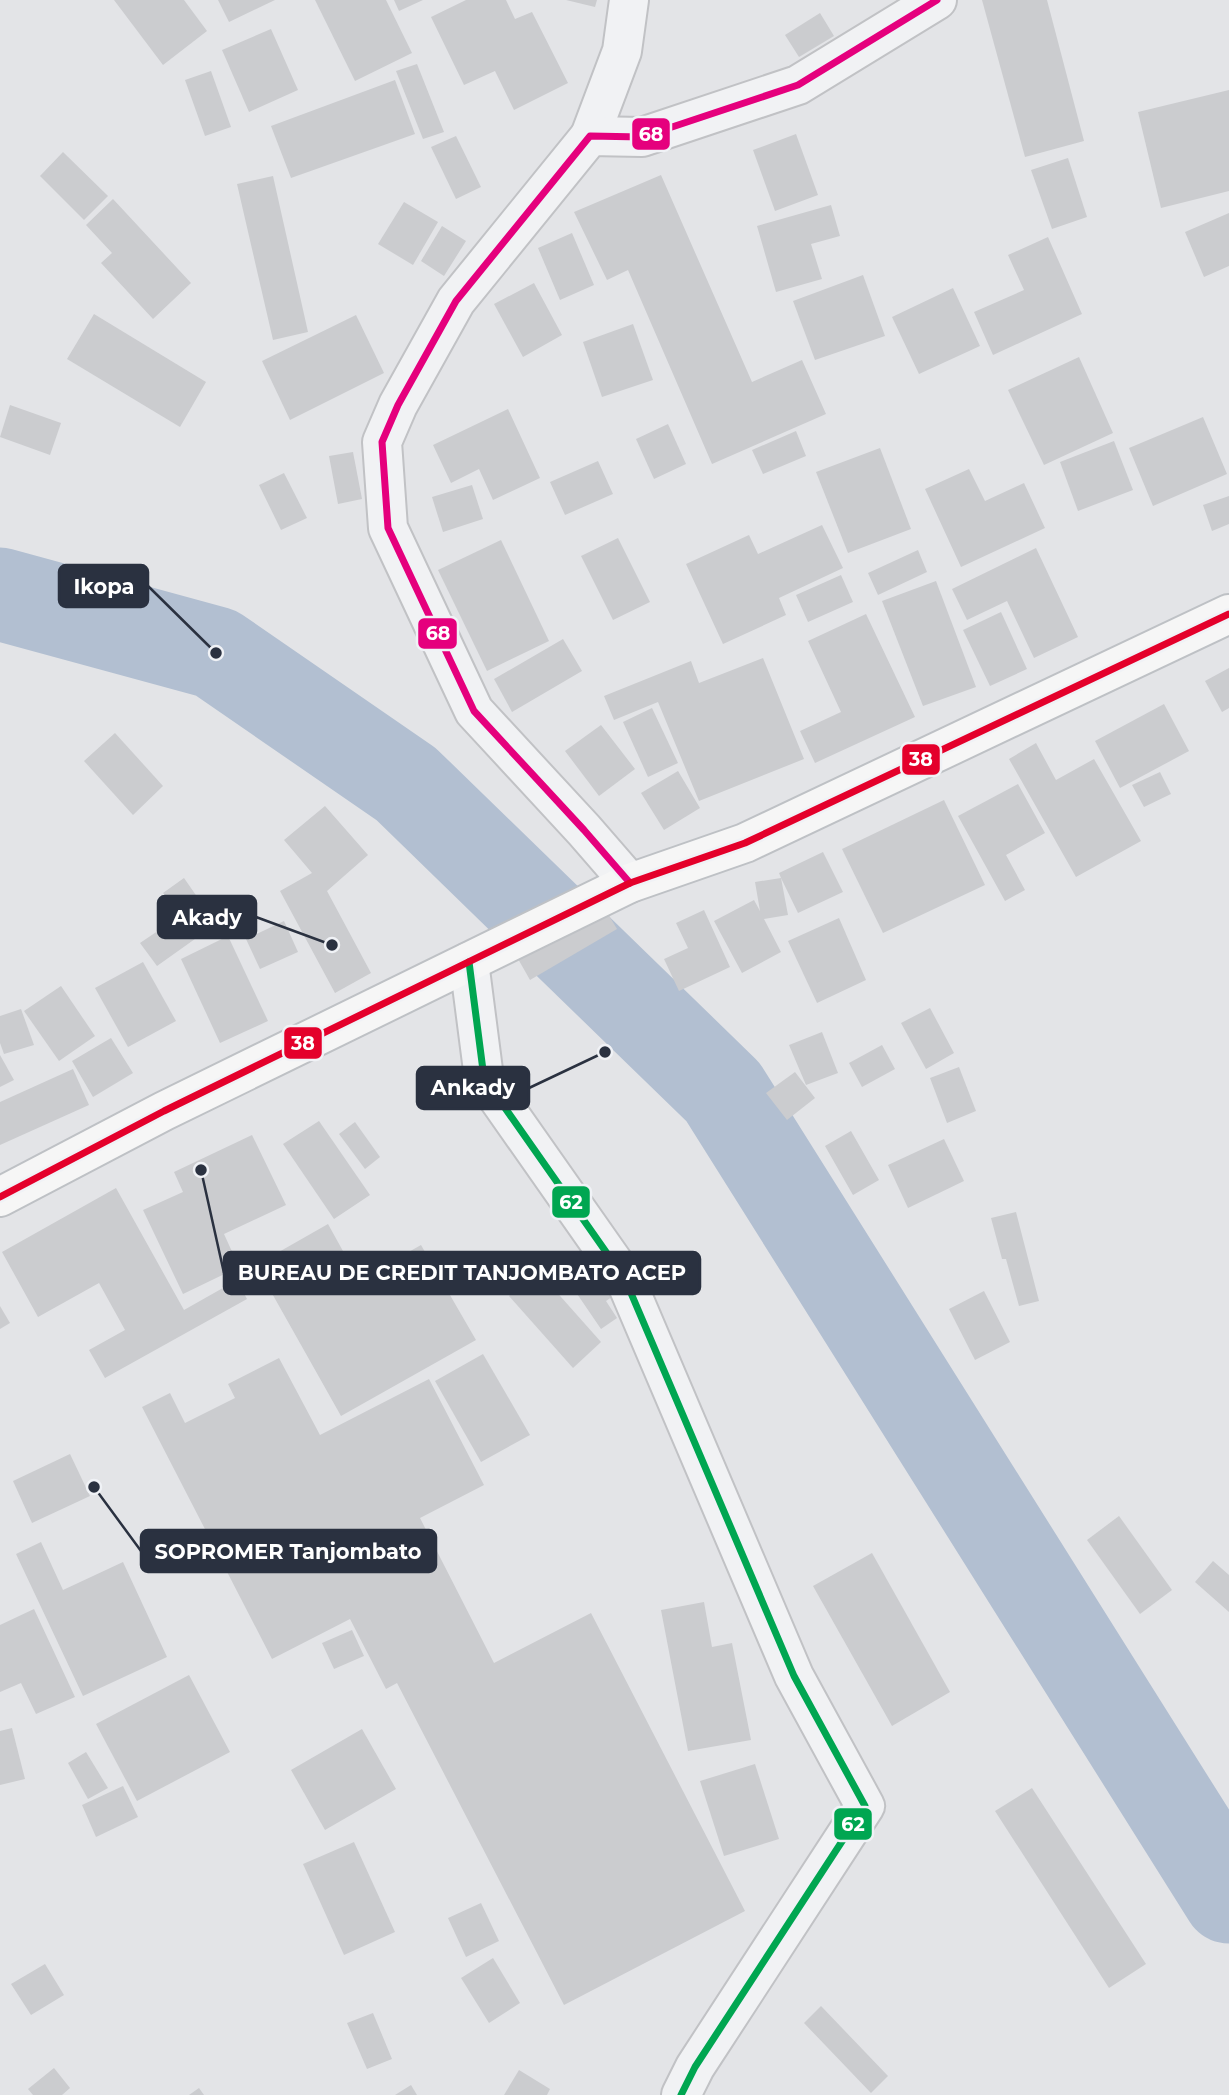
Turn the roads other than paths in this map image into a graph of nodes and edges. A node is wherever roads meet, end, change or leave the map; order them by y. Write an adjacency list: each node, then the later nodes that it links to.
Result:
1 (629, 0): 3 (street)
2 (937, 0): 3 (street)
3 (590, 136): 5 (street)
4 (1229, 614): 5 (main road)
5 (630, 883): 6 (main road)
6 (469, 962): 7 (main road); 8 (street)
7 (0, 1197)
8 (681, 2095)

